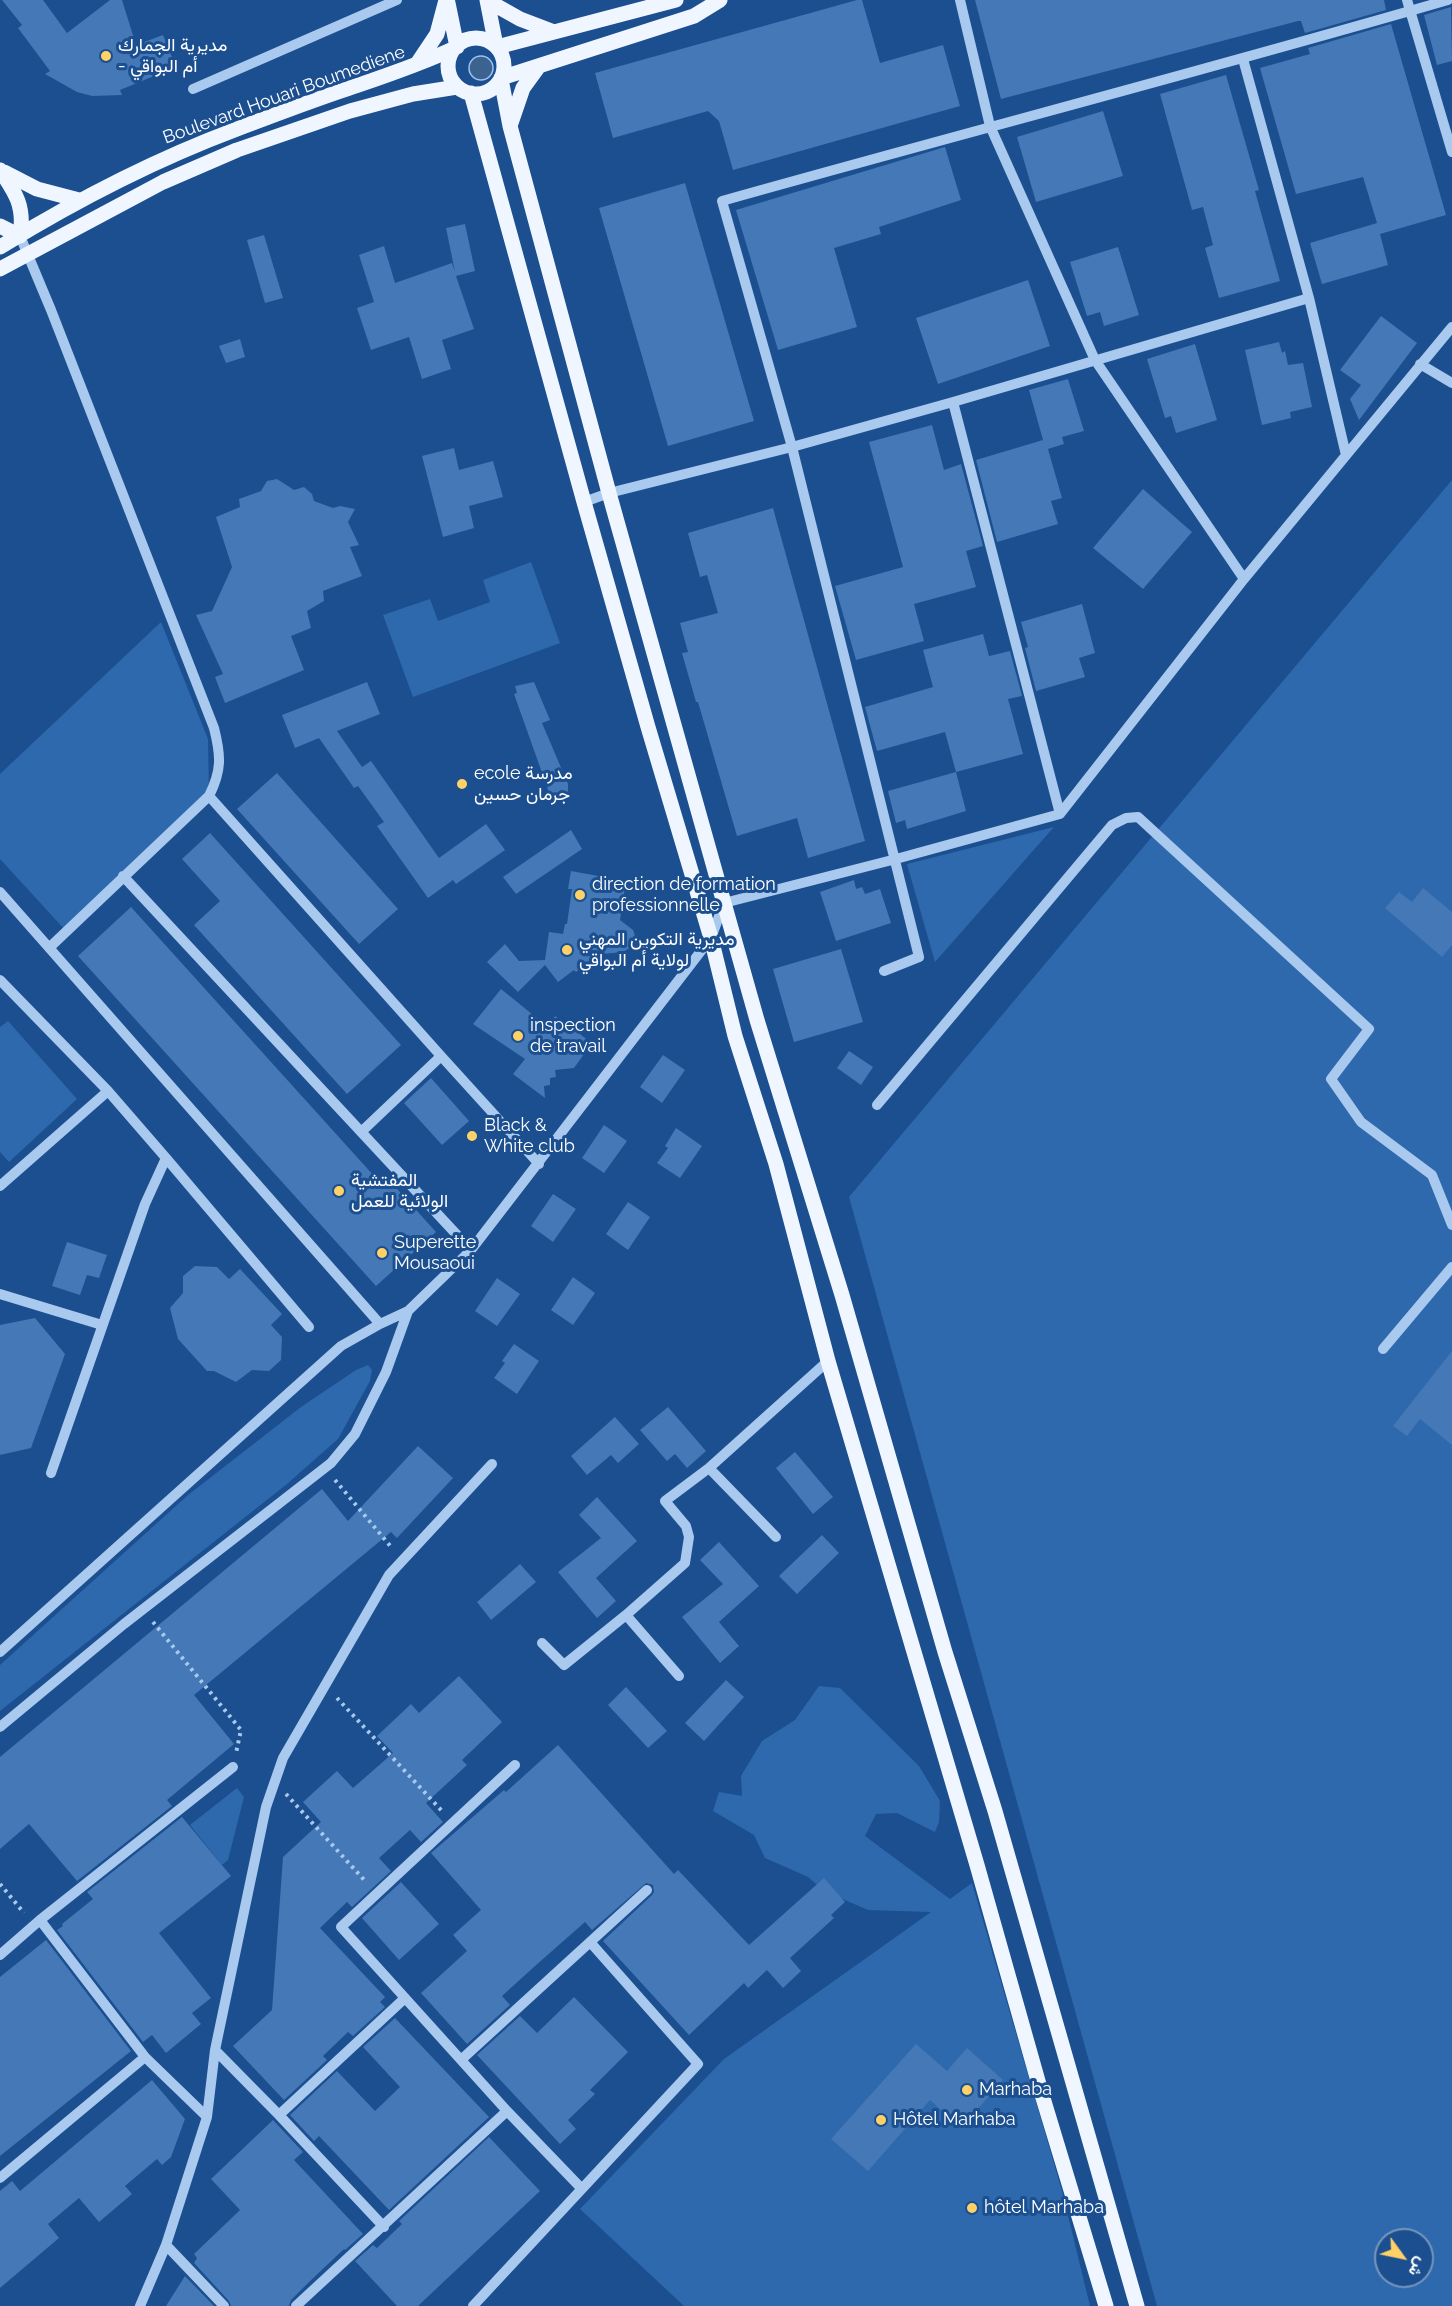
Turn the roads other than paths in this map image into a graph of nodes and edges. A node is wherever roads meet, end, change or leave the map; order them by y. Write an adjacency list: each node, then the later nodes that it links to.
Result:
1 (397, 0): 16 (street)
2 (447, 0): 11 (main road); 14 (main road)
3 (488, 0): 9 (main road); 10 (main road)
4 (676, 0): 9 (main road)
5 (720, 0): 13 (main road)
6 (960, 0): 19 (street)
7 (1448, 0): 8 (street)
8 (1408, 6): 12 (street); 20 (street)
9 (554, 32): 10 (main road)
10 (496, 47): 11 (main road); 15 (main road)
11 (456, 48): 14 (main road, Boulevard Houari Boumediene); 17 (main road)
12 (1243, 59): 19 (street); 28 (street)
13 (539, 66): 15 (main road); 18 (main road)
14 (415, 67): 22 (main road, Boulevard Houari Boumediene)
15 (501, 79): 17 (main road); 18 (main road)
16 (194, 89)
17 (464, 90): 26 (main road, Boulevard Houari Boumediene); 37 (main road)
18 (510, 126): 36 (main road)
19 (990, 126): 30 (street); 34 (street)
20 (1452, 152)
21 (0, 170): 22 (main road); 24 (main road)
22 (79, 200): 24 (main road, Boulevard Houari Boumediene)
23 (0, 226): 24 (main road)
24 (20, 236): 25 (main road, Boulevard Houari Boumediene); 26 (street)
25 (0, 247)
26 (29, 255): 27 (main road, Boulevard Houari Boumediene); 39 (street)
27 (0, 269)
28 (1309, 298): 30 (street); 35 (street)
29 (1452, 327): 31 (street)
30 (1095, 360): 33 (street); 38 (street)
31 (1420, 364): 32 (street); 35 (street)
32 (1452, 383)
33 (953, 402): 34 (street); 40 (street)
34 (792, 447): 36 (street); 41 (street)
35 (1346, 455): 38 (street)
36 (609, 493): 37 (street); 44 (main road)
37 (584, 502): 45 (main road)
38 (1244, 579): 40 (street)
39 (209, 796): 42 (street); 49 (street)
40 (1060, 814): 41 (street)
41 (896, 859): 44 (street); 47 (street)
42 (123, 876): 46 (street); 52 (street)
43 (0, 891): 46 (street)
44 (724, 903): 45 (street); 97 (main road)
45 (711, 939): 54 (street); 65 (main road)
46 (50, 947): 61 (street)
47 (884, 972)
48 (0, 980): 50 (street)
49 (441, 1056): 52 (street); 54 (street)
50 (108, 1091): 53 (street); 55 (street)
51 (877, 1105): 56 (street)
52 (361, 1132): 57 (street)
53 (166, 1158): 62 (street); 63 (street)
54 (539, 1164): 57 (street)
55 (0, 1186)
56 (1452, 1225)
57 (471, 1250): 60 (street)
58 (1452, 1267): 64 (street)
59 (0, 1294): 62 (street)
60 (408, 1311): 61 (street); 74 (street)
61 (380, 1324): 72 (street)
62 (102, 1325): 68 (street)
63 (309, 1327)
64 (1383, 1349)
65 (828, 1361): 67 (street); 96 (main road)
66 (492, 1464): 82 (street)
67 (709, 1468): 69 (street); 70 (street)
68 (51, 1473)
69 (776, 1537)
70 (626, 1615): 71 (street); 73 (street)
71 (542, 1643)
72 (0, 1652)
73 (680, 1676)
74 (0, 1727)
75 (515, 1765): 81 (street)
76 (234, 1767): 78 (street)
77 (647, 1890): 79 (street)
78 (37, 1923): 80 (street); 83 (street)
79 (590, 1942): 84 (street); 89 (street)
80 (0, 1955)
81 (405, 1998): 84 (street); 86 (street)
82 (214, 2050): 86 (street); 87 (street)
83 (145, 2057): 87 (street); 88 (street)
84 (462, 2059): 85 (street)
85 (507, 2111): 89 (street); 90 (street)
86 (279, 2115): 90 (street)
87 (207, 2116): 91 (street)
88 (0, 2178)
89 (582, 2189): 95 (street)
90 (384, 2227): 94 (street)
91 (166, 2245): 92 (street); 93 (street)
92 (140, 2306)
93 (224, 2306)
94 (296, 2306)
95 (473, 2306)
96 (1106, 2306)
97 (1137, 2306)

